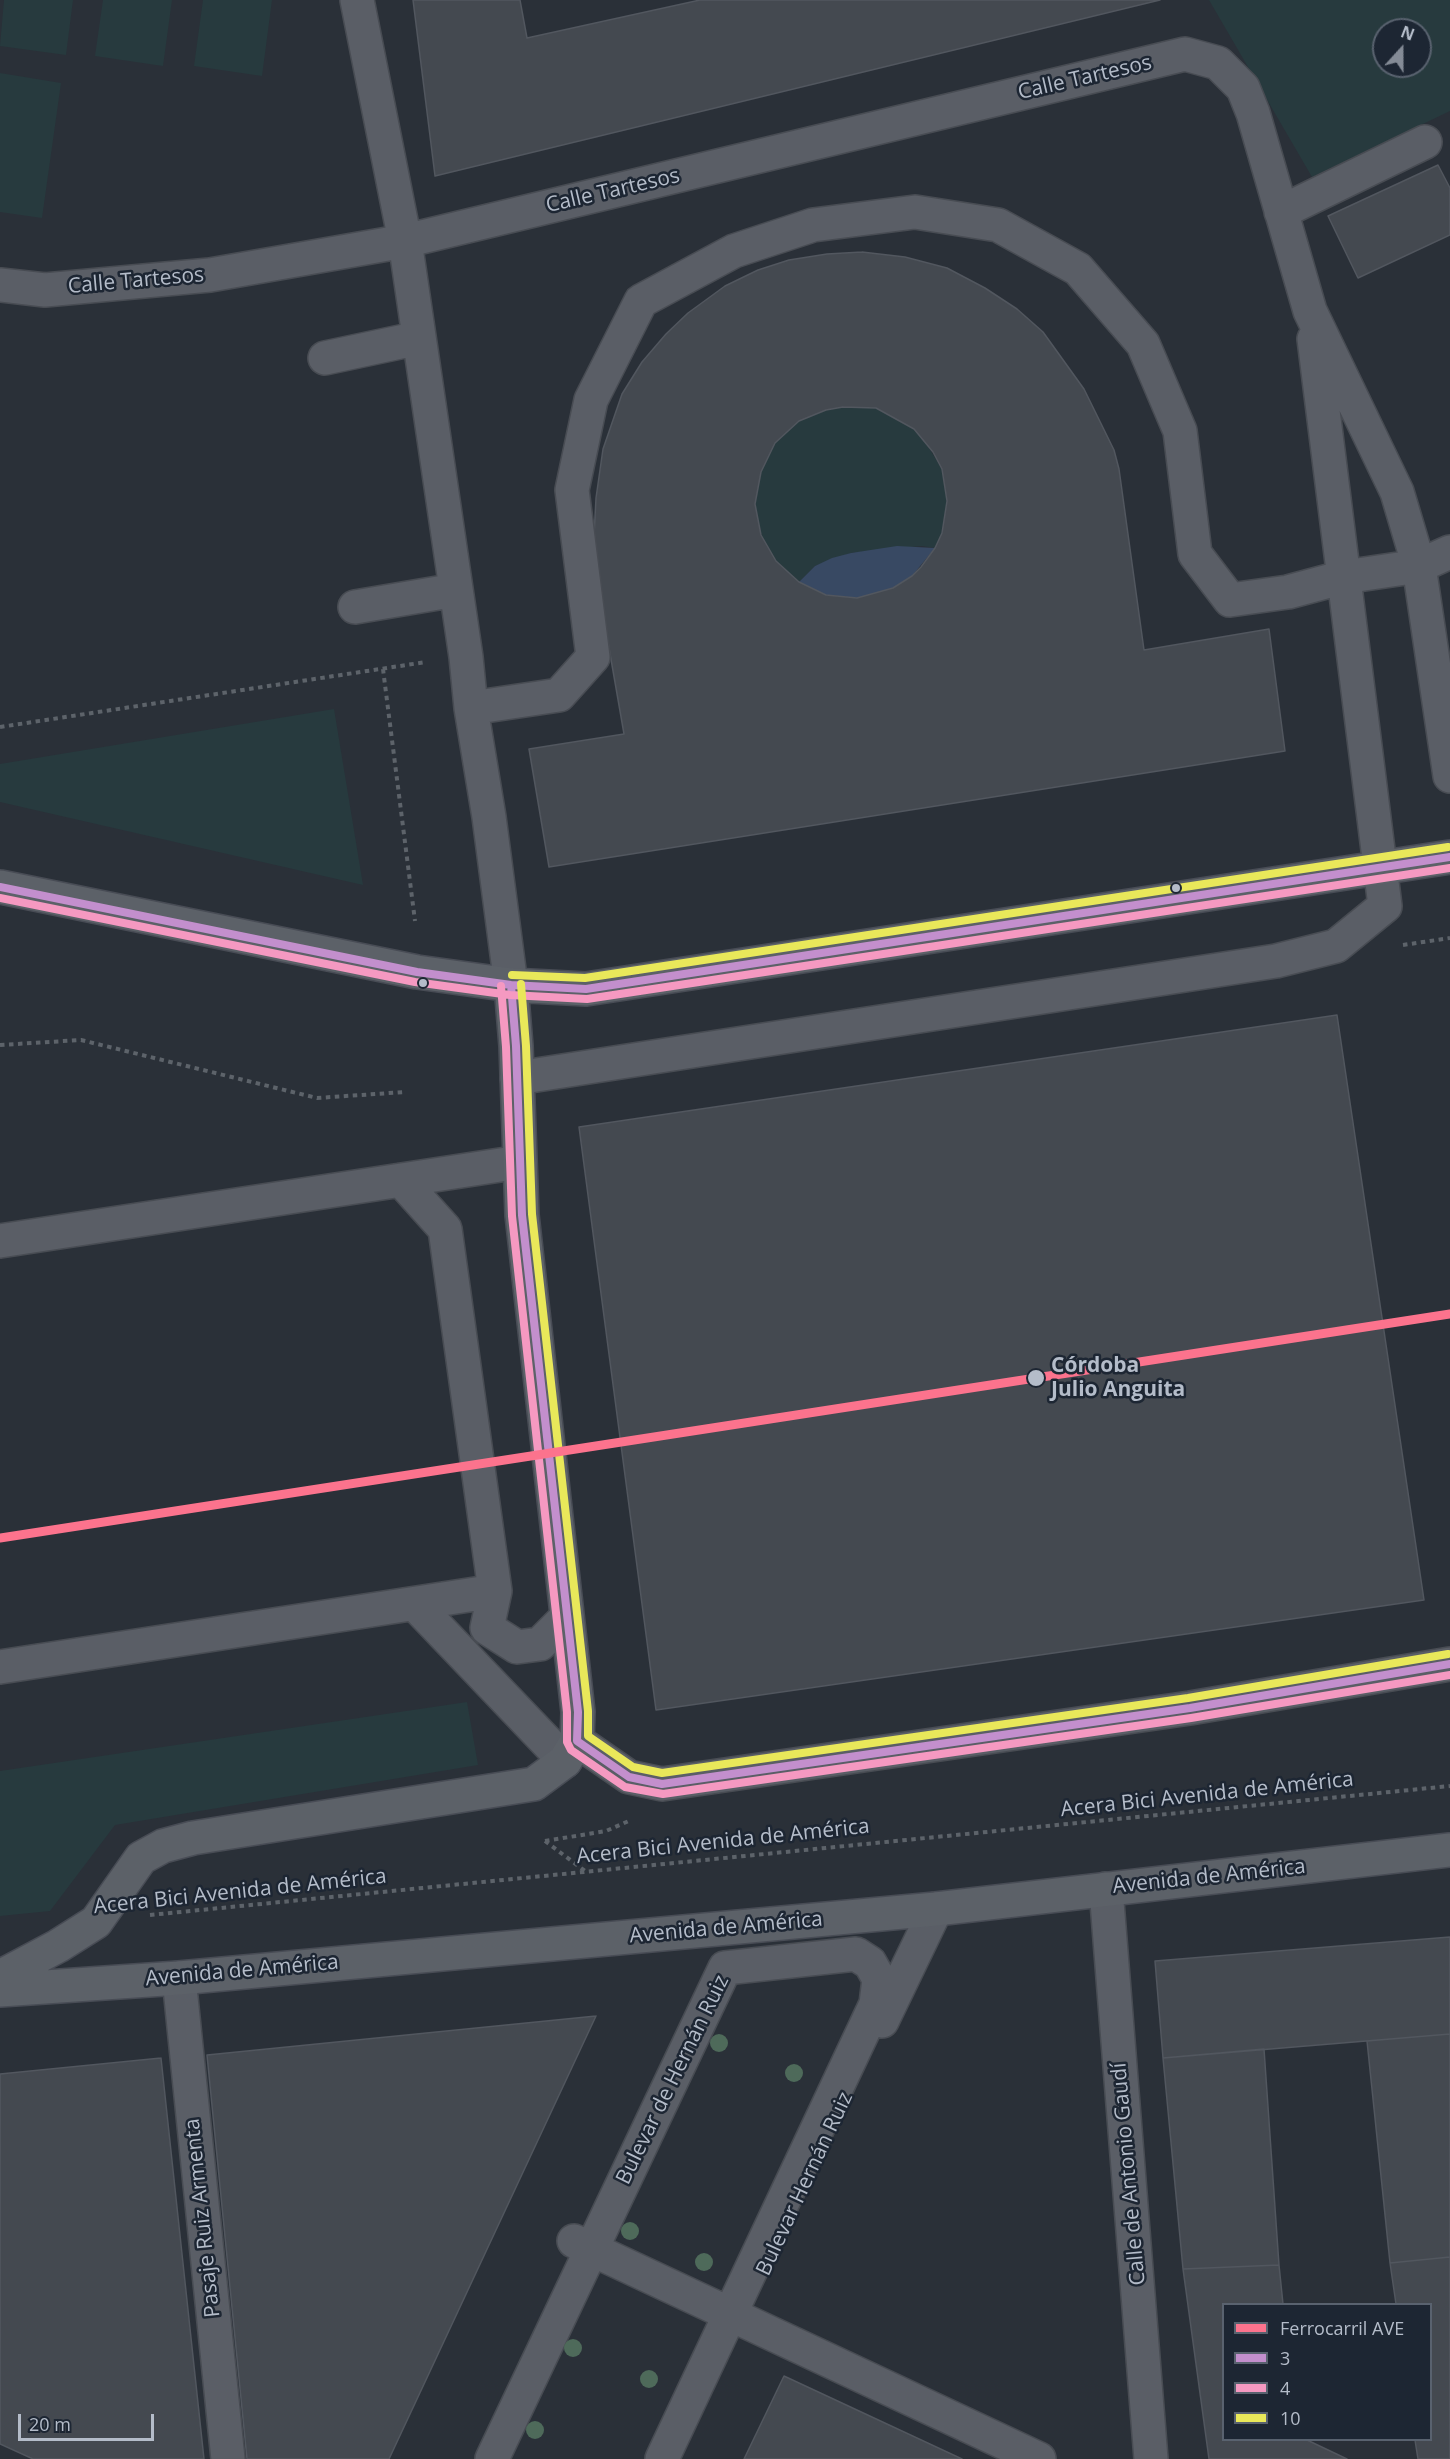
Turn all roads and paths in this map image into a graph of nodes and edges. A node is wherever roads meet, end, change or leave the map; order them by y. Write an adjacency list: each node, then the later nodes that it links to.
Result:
1 (357, 0): 4 (street)
2 (1425, 142): 3 (street)
3 (1281, 212): 4 (street, Calle Tartesos); 6 (street)
4 (405, 241): 5 (street, Calle Tartesos); 7 (street)
5 (0, 285)
6 (1310, 311): 10 (street); 11 (street)
7 (419, 338): 8 (street); 12 (street)
8 (325, 358)
9 (1450, 552): 10 (street)
10 (1419, 566): 11 (street); 18 (street)
11 (1344, 577): 16 (street); 20 (street)
12 (456, 590): 13 (street); 14 (street)
13 (355, 606)
14 (466, 657): 15 (path); 16 (street)
15 (383, 669): 17 (path); 22 (path)
16 (471, 708): 23 (street)
17 (0, 727)
18 (1450, 776)
19 (1450, 857): 20 (main road)
20 (1379, 866): 23 (main road); 25 (street)
21 (0, 887): 23 (main road)
22 (415, 921)
23 (511, 985): 25 (main road)
24 (0, 1045): 26 (path)
25 (517, 1078): 27 (main road)
26 (405, 1092)
27 (520, 1162): 28 (street); 32 (main road)
28 (401, 1180): 29 (street); 30 (street)
29 (0, 1241)
30 (495, 1591): 31 (street); 32 (street)
31 (415, 1604): 34 (street); 35 (street)
32 (567, 1617): 35 (main road)
33 (1450, 1664): 35 (street)
34 (0, 1667)
35 (571, 1751): 42 (main road)
36 (1450, 1786): 39 (path, Acera Bici Avenida de América)
37 (606, 1831): 39 (path)
38 (1450, 1850): 40 (main road, Avenida de América)
39 (585, 1871): 42 (path, Acera Bici Avenida de América)
40 (1106, 1889): 41 (main road, Avenida de América); 55 (street, Calle de Antonio Gaudí)
41 (936, 1910): 43 (main road, Avenida de América); 48 (street, Bulevar Hernán Ruiz)
42 (96, 1922): 44 (main road)
43 (720, 1929): 45 (main road, Avenida de América); 47 (street)
44 (0, 1977)
45 (179, 1978): 46 (main road, Avenida de América); 49 (street, Pasaje Ruiz Armenta)
46 (0, 1990)
47 (583, 2245): 48 (street); 48 (street, Bulevar de Hernán Ruiz); 50 (street); 51 (street, Bulevar de Hernán Ruiz)
48 (736, 2317): 52 (street, Bulevar de Hernán Ruiz); 53 (street, Bulevar Hernán Ruiz); 54 (street)
49 (228, 2459)
50 (472, 2459)
51 (492, 2459)
52 (662, 2459)
53 (675, 2459)
54 (1039, 2459)
55 (1151, 2459)

